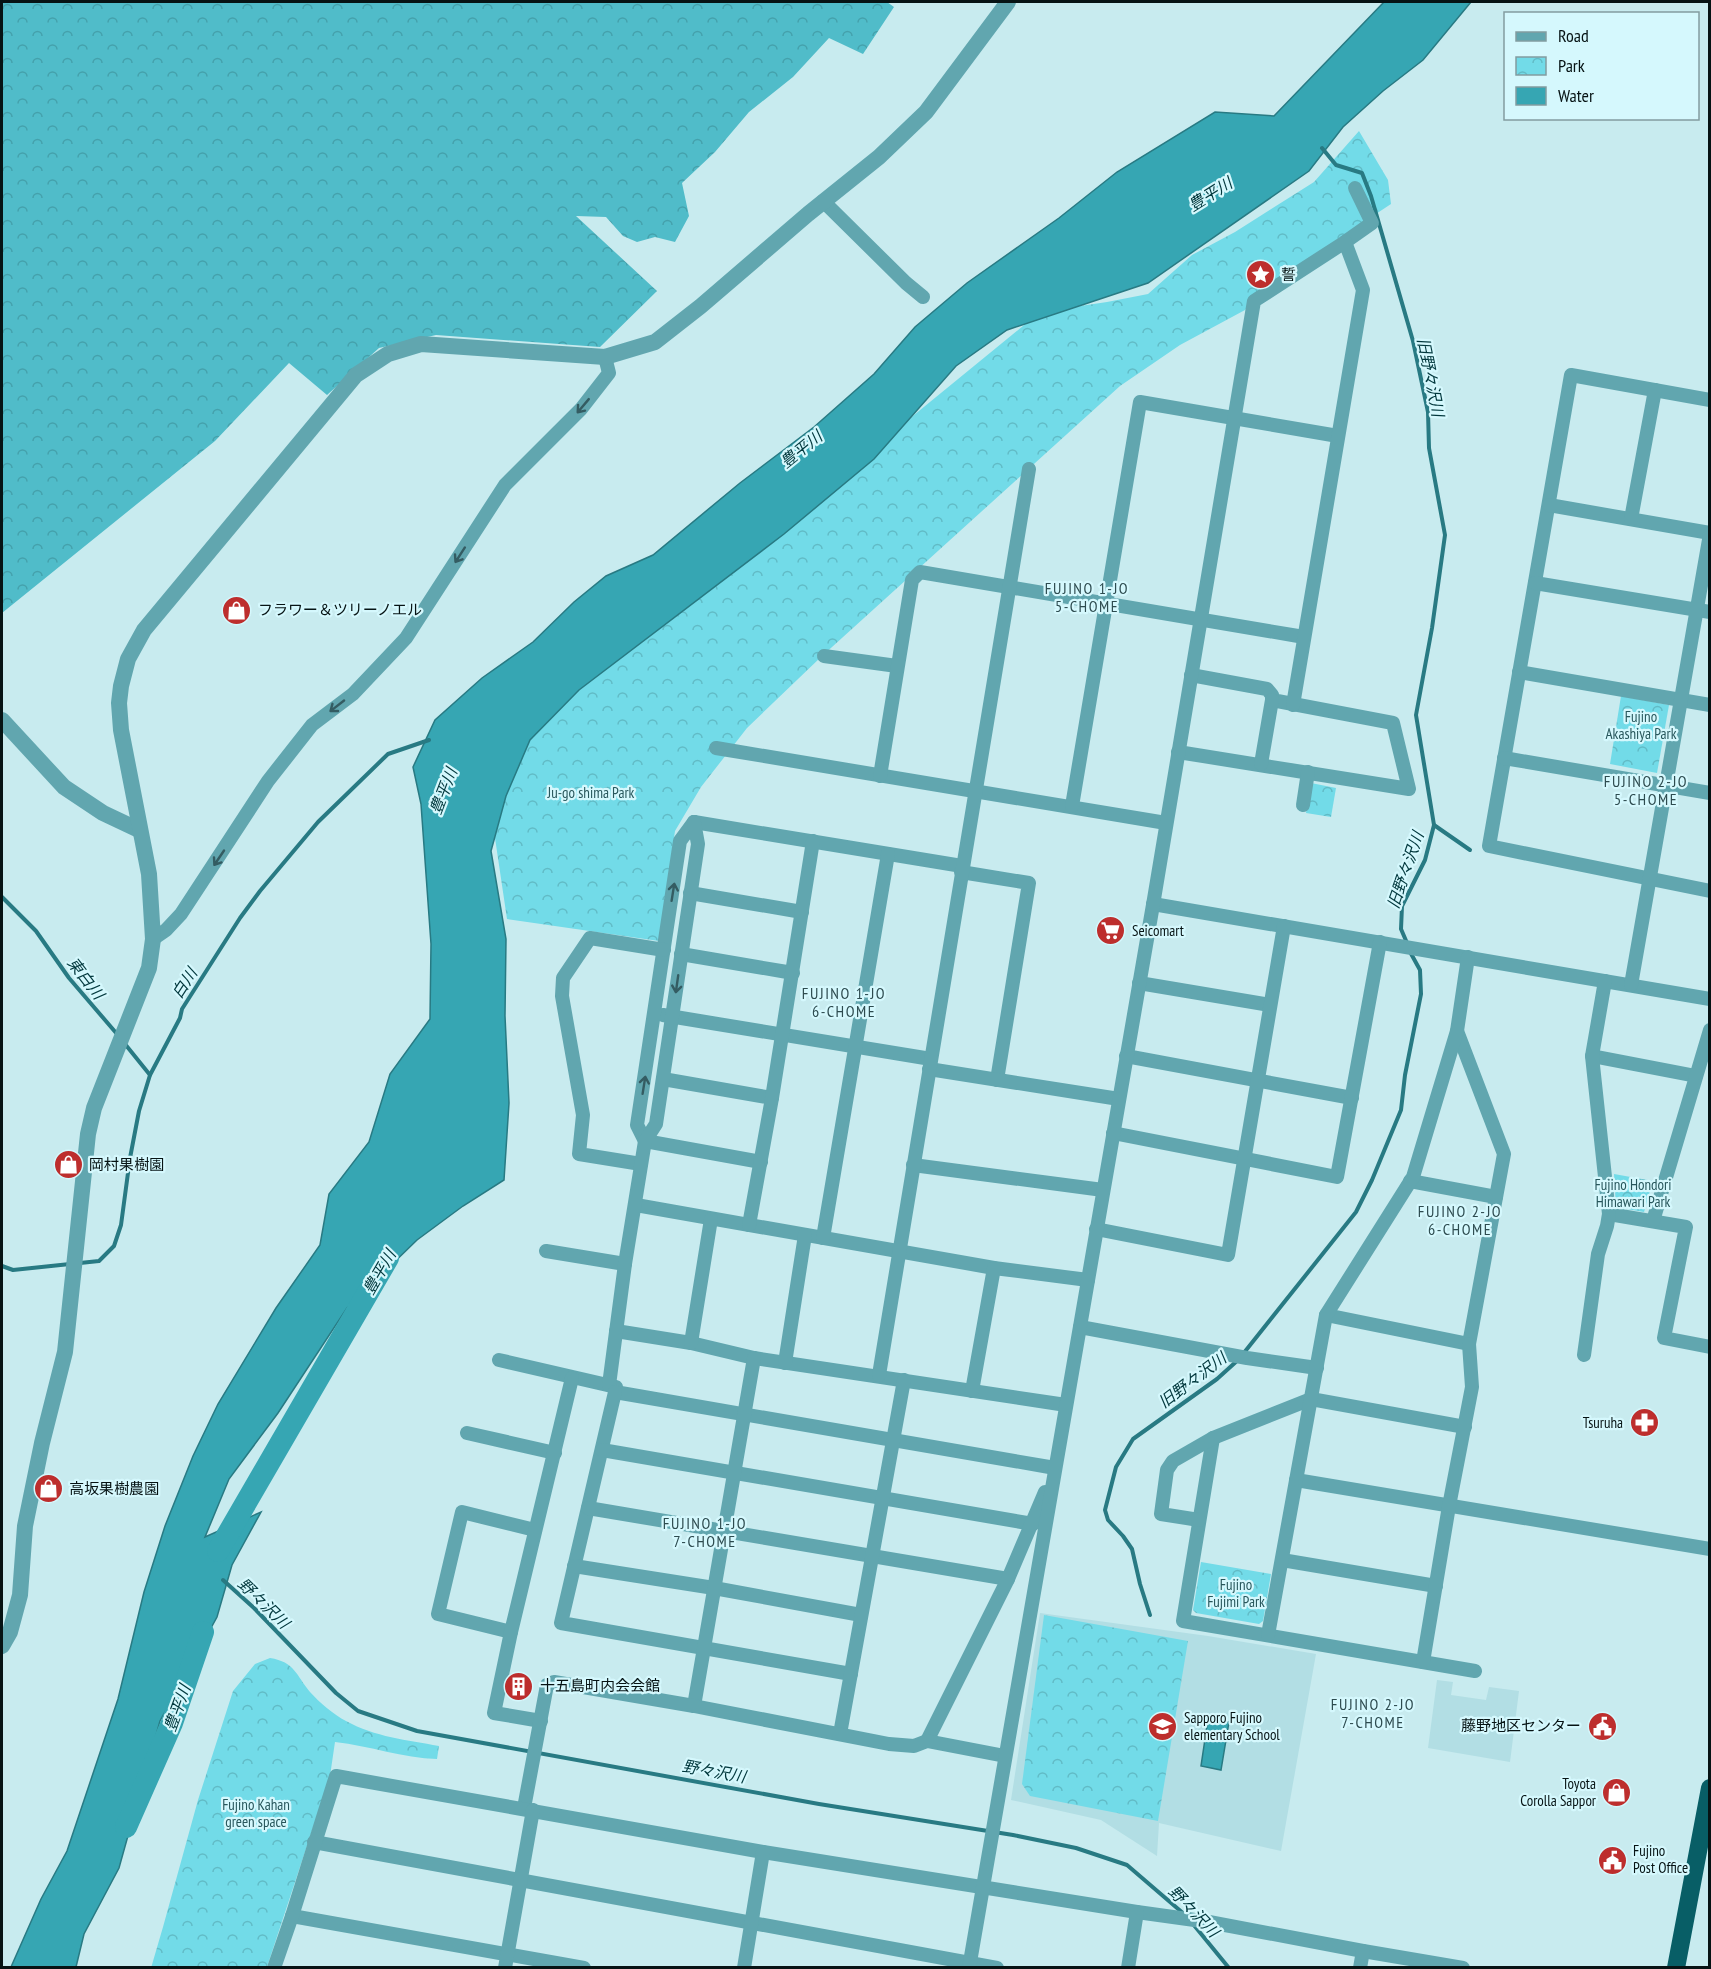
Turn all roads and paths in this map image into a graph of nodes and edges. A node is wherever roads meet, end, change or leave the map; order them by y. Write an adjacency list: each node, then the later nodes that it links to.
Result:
1 (1008, 2): 3 (street)
2 (1355, 188): 4 (street)
3 (824, 201): 5 (street); 6 (street)
4 (1345, 242): 9 (street); 10 (street)
5 (923, 297)
6 (605, 357): 43 (street); 53 (street, one-way to 53)
7 (1655, 390): 8 (street); 12 (street); 13 (street)
8 (1710, 400)
9 (1234, 418): 10 (street); 17 (street); 19 (street)
10 (1338, 436): 20 (street)
11 (1029, 470): 16 (street)
12 (1549, 505): 13 (street); 15 (street)
13 (1631, 519): 14 (street)
14 (1710, 534): 18 (street)
15 (1535, 583): 18 (street); 23 (street)
16 (1010, 587): 17 (street); 22 (street); 37 (street)
17 (1105, 603): 19 (street); 40 (street)
18 (1703, 611): 26 (street)
19 (1200, 620): 20 (street); 24 (street)
20 (1304, 637): 27 (street)
21 (824, 656): 22 (street)
22 (897, 666): 35 (street)
23 (1519, 672): 26 (street); 32 (street)
24 (1191, 675): 25 (street); 31 (street)
25 (1272, 700): 27 (street); 33 (street)
26 (1681, 700): 28 (street); 36 (street)
27 (1293, 705): 34 (street)
28 (1710, 705)
29 (2, 720): 43 (street)
30 (716, 748): 35 (street)
31 (1178, 752): 33 (street); 42 (street)
32 (1504, 758): 36 (street); 47 (street)
33 (1261, 764): 34 (street)
34 (1308, 772): 39 (street)
35 (880, 776): 37 (street)
36 (1666, 785): 38 (street); 47 (street)
37 (974, 790): 40 (street); 46 (street)
38 (1710, 793)
39 (1303, 805)
40 (1072, 806): 42 (street)
41 (694, 822): 44 (street); 49 (street); 55 (street, one-way to 41)
42 (1166, 823): 50 (street)
43 (139, 830): 53 (street)
44 (813, 841): 45 (street); 51 (street)
45 (888, 854): 46 (street); 69 (street)
46 (961, 869): 72 (street); 75 (street)
47 (1650, 878): 48 (street); 61 (street)
48 (1710, 891)
49 (690, 893): 51 (street); 56 (street)
50 (1153, 904): 52 (street); 60 (street)
51 (802, 912): 58 (street)
52 (1284, 926): 54 (street); 63 (street)
53 (153, 939): 147 (street)
54 (1380, 942): 57 (street); 78 (street)
55 (664, 950): 64 (street); 84 (street)
56 (681, 954): 58 (street); 65 (street, one-way to 65)
57 (1468, 957): 59 (street); 67 (street)
58 (793, 973): 68 (street)
59 (1605, 981): 61 (street); 71 (street)
60 (1139, 984): 63 (street); 70 (street)
61 (1631, 985): 62 (street)
62 (1710, 999)
63 (1270, 1005): 76 (street)
64 (655, 1014): 65 (street); 81 (street, one-way to 64)
65 (672, 1016): 68 (street); 74 (street)
66 (1710, 1030): 73 (street)
67 (1457, 1031): 86 (street); 88 (street)
68 (783, 1035): 69 (street); 77 (street)
69 (857, 1047): 72 (street); 96 (street)
70 (1126, 1056): 76 (street); 79 (street)
71 (1592, 1056): 73 (street); 90 (street)
72 (930, 1064): 75 (street); 85 (street)
73 (1696, 1076): 92 (street)
74 (663, 1079): 77 (street); 81 (street)
75 (997, 1080): 79 (street)
76 (1258, 1080): 78 (street); 82 (street)
77 (772, 1098): 83 (street)
78 (1352, 1098): 82 (street)
79 (1119, 1099): 80 (street)
80 (1113, 1133): 82 (street); 87 (street)
81 (645, 1141): 83 (street); 84 (street)
82 (1245, 1159): 94 (street)
83 (761, 1162): 93 (street)
84 (641, 1164): 89 (street)
85 (913, 1165): 87 (street); 97 (street)
86 (1410, 1181): 88 (street); 102 (street)
87 (1103, 1190): 94 (street)
88 (1496, 1197): 106 (street)
89 (636, 1204): 91 (street); 99 (street)
90 (1609, 1214): 92 (street); 108 (street)
91 (711, 1218): 93 (street); 105 (street)
92 (1653, 1221): 107 (street)
93 (749, 1225): 95 (street)
94 (1096, 1229): 101 (street)
95 (805, 1235): 96 (street); 111 (street)
96 (824, 1238): 97 (street)
97 (899, 1250): 100 (street); 113 (street)
98 (546, 1251): 99 (street)
99 (625, 1264): 104 (street)
100 (994, 1268): 101 (street); 117 (street)
101 (1088, 1280): 103 (street)
102 (1326, 1315): 106 (street); 112 (street)
103 (1080, 1328): 112 (street); 119 (street)
104 (616, 1331): 105 (street); 116 (street)
105 (691, 1343): 109 (street)
106 (1469, 1344): 121 (street)
107 (1710, 1347)
108 (1584, 1355)
109 (754, 1358): 111 (street); 120 (street)
110 (499, 1360): 114 (street)
111 (784, 1362): 113 (street)
112 (1317, 1368): 118 (street)
113 (879, 1376): 115 (street)
114 (572, 1377): 116 (street); 126 (street)
115 (904, 1380): 117 (street); 124 (street)
116 (612, 1389): 120 (street); 125 (street)
117 (972, 1391): 119 (street)
118 (1311, 1399): 121 (street); 123 (street); 129 (street)
119 (1066, 1406): 127 (street)
120 (744, 1416): 124 (street); 128 (street)
121 (1465, 1427): 131 (street)
122 (467, 1432): 126 (street)
123 (1213, 1438): 133 (street); 133 (street)
124 (893, 1441): 127 (street); 130 (street)
125 (602, 1450): 128 (street); 132 (street)
126 (555, 1453): 135 (street)
127 (1055, 1468): 134 (street); 156 (street)
128 (735, 1473): 130 (street); 136 (street)
129 (1296, 1480): 131 (street); 139 (street)
130 (883, 1498): 134 (street); 138 (street)
131 (1449, 1506): 137 (street); 142 (street)
132 (588, 1508): 136 (street); 140 (street)
133 (1199, 1520): 146 (street)
134 (1033, 1524): 141 (street)
135 (535, 1530): 145 (street); 145 (street)
136 (724, 1532): 138 (street); 143 (street)
137 (1710, 1549)
138 (872, 1556): 141 (street); 144 (street)
139 (1282, 1560): 142 (street); 146 (street)
140 (574, 1566): 143 (street); 148 (street)
141 (1008, 1579): 155 (street)
142 (1436, 1586): 149 (street)
143 (714, 1588): 144 (street); 148 (street)
144 (861, 1615): 151 (street)
145 (511, 1632): 153 (street)
146 (1268, 1635): 149 (street)
147 (2, 1646)
148 (704, 1648): 151 (street); 152 (street)
149 (1423, 1662): 150 (street)
150 (1475, 1671)
151 (851, 1674): 154 (street)
152 (694, 1706): 153 (street); 154 (street)
153 (539, 1725): 158 (street)
154 (840, 1734): 155 (street)
155 (927, 1741): 156 (street)
156 (1005, 1756): 162 (street)
157 (1710, 1788): 177 (highway)
158 (528, 1809): 159 (street); 160 (street); 161 (street)
159 (314, 1842): 161 (street); 164 (street)
160 (763, 1852): 162 (street); 165 (street)
161 (520, 1879): 165 (street); 167 (street)
162 (983, 1887): 163 (street); 168 (street)
163 (1137, 1912): 166 (street); 174 (street)
164 (292, 1916): 167 (street); 169 (street)
165 (752, 1922): 168 (street); 172 (street)
166 (1363, 1951): 175 (street); 176 (street)
167 (508, 1953): 170 (street); 171 (street)
168 (969, 1965): 173 (street)
169 (274, 1968)
170 (506, 1968)
171 (584, 1968)
172 (744, 1968)
173 (997, 1968)
174 (1128, 1968)
175 (1360, 1968)
176 (1462, 1968)
177 (1676, 1968)

